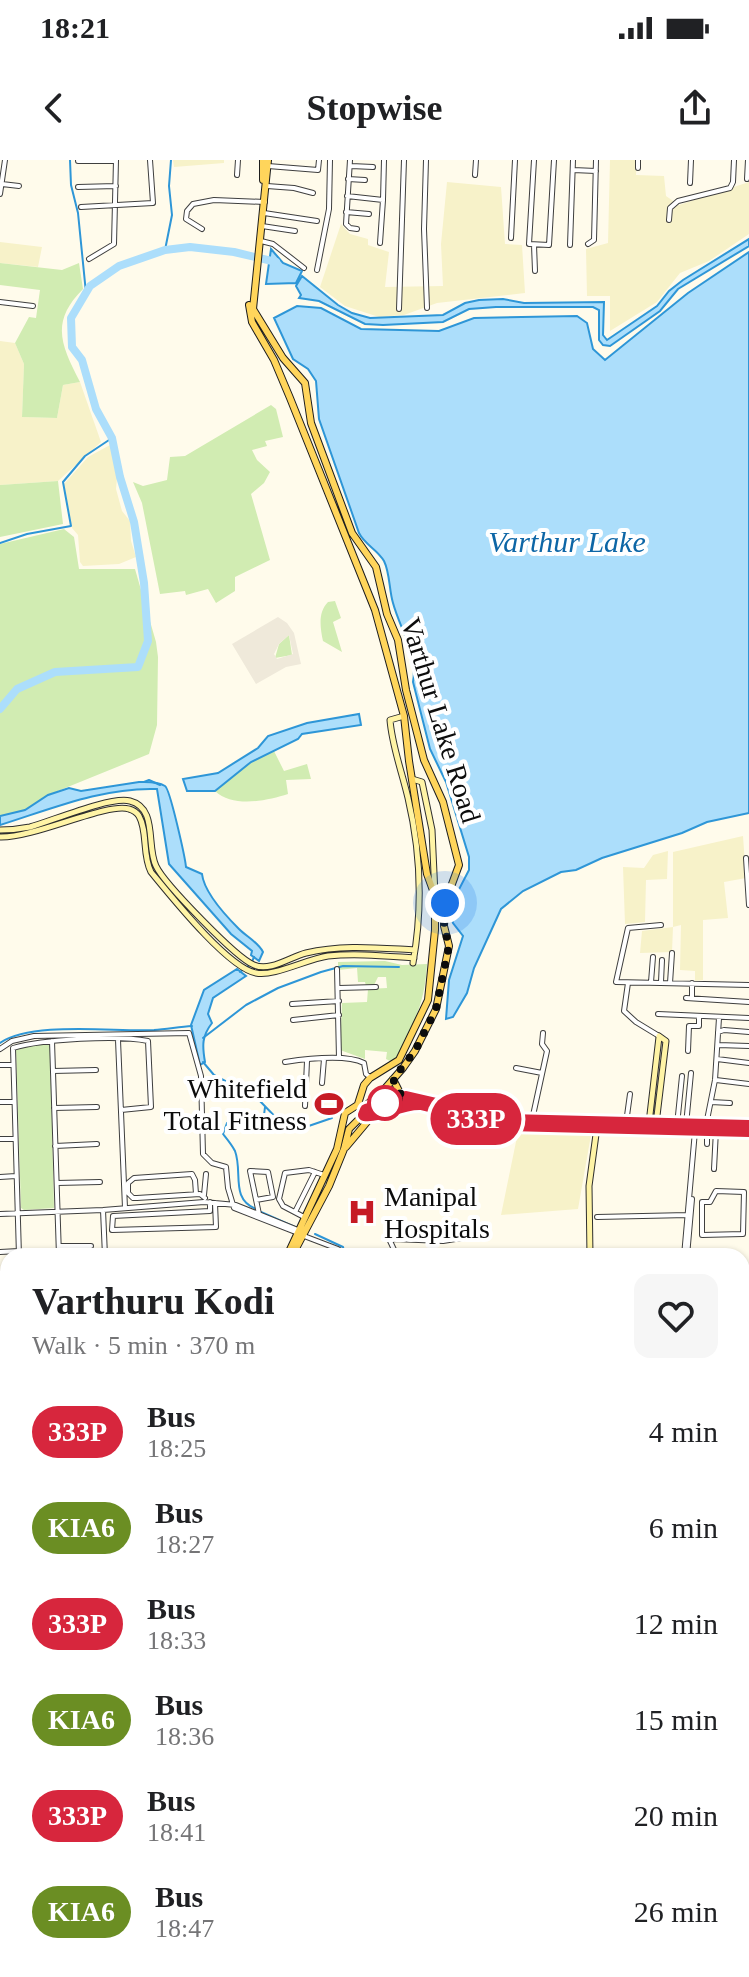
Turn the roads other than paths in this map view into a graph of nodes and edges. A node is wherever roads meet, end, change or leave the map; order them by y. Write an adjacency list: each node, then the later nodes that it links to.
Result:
1 (5, 160): 33 (street)
2 (150, 160): 43 (street)
3 (238, 160): 27 (street)
4 (319, 160): 21 (street)
5 (330, 160): 61 (street)
6 (384, 160): 41 (street)
7 (404, 160): 67 (street)
8 (426, 160): 66 (street)
9 (476, 160): 28 (street)
10 (515, 160): 53 (street)
11 (534, 160): 57 (street)
12 (554, 160): 57 (street)
13 (573, 160): 25 (street)
14 (596, 160): 26 (street)
15 (638, 160): 24 (street)
16 (691, 160): 32 (street)
17 (734, 160): 48 (street)
18 (748, 160): 30 (street)
19 (78, 161): 20 (street)
20 (116, 161): 35 (street)
21 (266, 162): 37 (main road)
22 (350, 163): 23 (street); 29 (street)
23 (373, 167)
24 (638, 168)
25 (573, 170): 26 (street); 58 (street)
26 (596, 171): 56 (street)
27 (237, 175)
28 (475, 175)
29 (348, 179): 31 (street); 40 (street)
30 (747, 179)
31 (365, 180)
32 (690, 183)
33 (1, 184): 34 (street); 39 (street)
34 (19, 186)
35 (116, 186): 36 (street); 43 (street)
36 (78, 187)
37 (266, 188): 38 (street); 42 (main road)
38 (313, 193)
39 (0, 194)
40 (347, 196): 41 (street); 45 (street)
41 (383, 200): 55 (street)
42 (265, 202): 46 (main road); 50 (street)
43 (115, 206): 44 (street); 59 (street)
44 (81, 207)
45 (346, 212): 47 (street); 51 (street)
46 (264, 213): 49 (street); 54 (main road)
47 (369, 214)
48 (669, 220)
49 (317, 221)
50 (202, 229)
51 (357, 229)
52 (295, 231): 54 (street)
53 (511, 238)
54 (260, 239): 60 (street); 65 (main road)
55 (380, 243)
56 (588, 244)
57 (534, 245): 62 (street)
58 (570, 245)
59 (89, 259)
60 (304, 268)
61 (317, 270)
62 (535, 271)
63 (0, 302): 64 (street)
64 (33, 306)
65 (251, 306): 68 (main road, Varthur Lake Road); 119 (main road, Varthur Lake Road)
66 (427, 308)
67 (399, 309)
68 (404, 716): 69 (main road, Varthur Lake Road); 74 (street)
69 (412, 779): 74 (main road, Varthur Lake Road); 76 (street, Varthur Lake Road)
70 (44, 826): 71 (street); 72 (street); 85 (street)
71 (0, 830)
72 (0, 837)
73 (746, 858): 75 (street)
74 (423, 875): 76 (main road, Varthur Lake Road); 80 (street)
75 (748, 885): 77 (street)
76 (435, 896): 119 (main road, Varthur Lake Road)
77 (749, 905)
78 (661, 925): 87 (street)
79 (343, 947): 80 (street); 82 (street); 85 (street)
80 (415, 950): 82 (street)
81 (672, 953): 90 (street)
82 (344, 955): 85 (street)
83 (653, 957): 88 (street)
84 (662, 960): 89 (street)
85 (242, 962)
86 (337, 969): 94 (street)
87 (628, 983): 88 (street); 107 (street)
88 (651, 983): 89 (street)
89 (661, 983): 90 (street)
90 (670, 983): 91 (street)
91 (692, 983): 92 (street); 96 (street)
92 (749, 985)
93 (376, 987): 94 (street)
94 (339, 988): 95 (street)
95 (339, 1001): 97 (street); 99 (street)
96 (749, 1002)
97 (292, 1004)
98 (658, 1014): 100 (street)
99 (339, 1015): 103 (street); 114 (street)
100 (699, 1016): 101 (street); 113 (street)
101 (719, 1018): 102 (street); 104 (street)
102 (749, 1018)
103 (293, 1020)
104 (718, 1032): 105 (street); 110 (street)
105 (749, 1032)
106 (543, 1033): 126 (street)
107 (659, 1036): 147 (street)
108 (118, 1040): 109 (street); 143 (street); 143 (street)
109 (52, 1041): 122 (street); 125 (street)
110 (718, 1045): 111 (street); 116 (street)
111 (749, 1046)
112 (0, 1049): 172 (street)
113 (688, 1051)
114 (339, 1058): 115 (street); 129 (street)
115 (324, 1059): 117 (street); 132 (street)
116 (717, 1059): 120 (street); 131 (street)
117 (307, 1061): 118 (street); 140 (street)
118 (285, 1062)
119 (402, 1062): 129 (main road, Varthur Lake Road); 130 (main road, Varthur Lake Road)
120 (749, 1063)
121 (0, 1065): 122 (street)
122 (13, 1065): 137 (street)
123 (516, 1068): 126 (street)
124 (96, 1070): 125 (street)
125 (53, 1071): 142 (street)
126 (542, 1073): 145 (street)
127 (691, 1073): 149 (street)
128 (682, 1076): 148 (street)
129 (370, 1078): 144 (main road)
130 (393, 1079): 135 (main road); 144 (main road, Varthur Lake Road)
131 (715, 1080): 133 (street); 138 (street)
132 (322, 1083)
133 (749, 1084)
134 (630, 1094): 146 (street)
135 (406, 1097): 144 (main road); 145 (main road)
136 (0, 1102): 137 (street)
137 (14, 1102): 156 (street)
138 (711, 1102): 139 (street); 152 (street)
139 (730, 1103)
140 (305, 1106)
141 (97, 1107): 142 (street)
142 (54, 1108): 159 (street)
143 (121, 1110): 173 (street)
144 (363, 1110): 150 (main road); 160 (main road); 160 (main road); 165 (main road)
145 (532, 1120): 146 (main road)
146 (626, 1123): 147 (main road)
147 (652, 1124): 148 (main road)
148 (677, 1125): 149 (main road)
149 (686, 1125): 151 (main road)
150 (597, 1127): 151 (main road); 194 (street)
151 (696, 1127): 152 (main road); 153 (main road); 182 (street)
152 (706, 1129): 153 (main road); 158 (street)
153 (721, 1129): 154 (main road); 161 (street)
154 (749, 1129)
155 (0, 1139): 156 (street)
156 (15, 1139): 164 (street)
157 (97, 1144): 159 (street)
158 (707, 1144)
159 (55, 1146): 168 (street)
160 (344, 1149): 185 (main road)
161 (714, 1169)
162 (315, 1172): 165 (street); 177 (street); 177 (street)
163 (206, 1174): 171 (street)
164 (16, 1176): 166 (street); 178 (street)
165 (326, 1176): 184 (main road)
166 (0, 1177)
167 (100, 1182): 168 (street)
168 (57, 1183): 176 (street)
169 (196, 1194): 169 (street); 171 (street)
170 (256, 1200): 170 (street); 180 (street)
171 (208, 1201): 172 (street); 173 (street); 175 (street)
172 (233, 1205): 180 (street); 185 (street)
173 (125, 1208): 174 (street)
174 (103, 1210): 176 (street); 190 (street)
175 (213, 1211): 175 (street)
176 (57, 1212): 178 (street); 187 (street)
177 (295, 1212): 184 (street)
178 (18, 1213): 179 (street); 189 (street)
179 (0, 1214)
180 (259, 1214): 185 (street)
181 (597, 1217): 182 (street)
182 (690, 1217): 183 (street); 195 (street)
183 (701, 1218): 183 (street)
184 (306, 1219): 185 (main road)
185 (301, 1233): 191 (main road); 192 (street)
186 (474, 1236): 193 (street)
187 (59, 1246): 188 (street)
188 (91, 1246)
189 (19, 1248)
190 (105, 1248)
191 (294, 1248)
192 (332, 1248)
193 (391, 1248)
194 (590, 1248)
195 (687, 1248)

